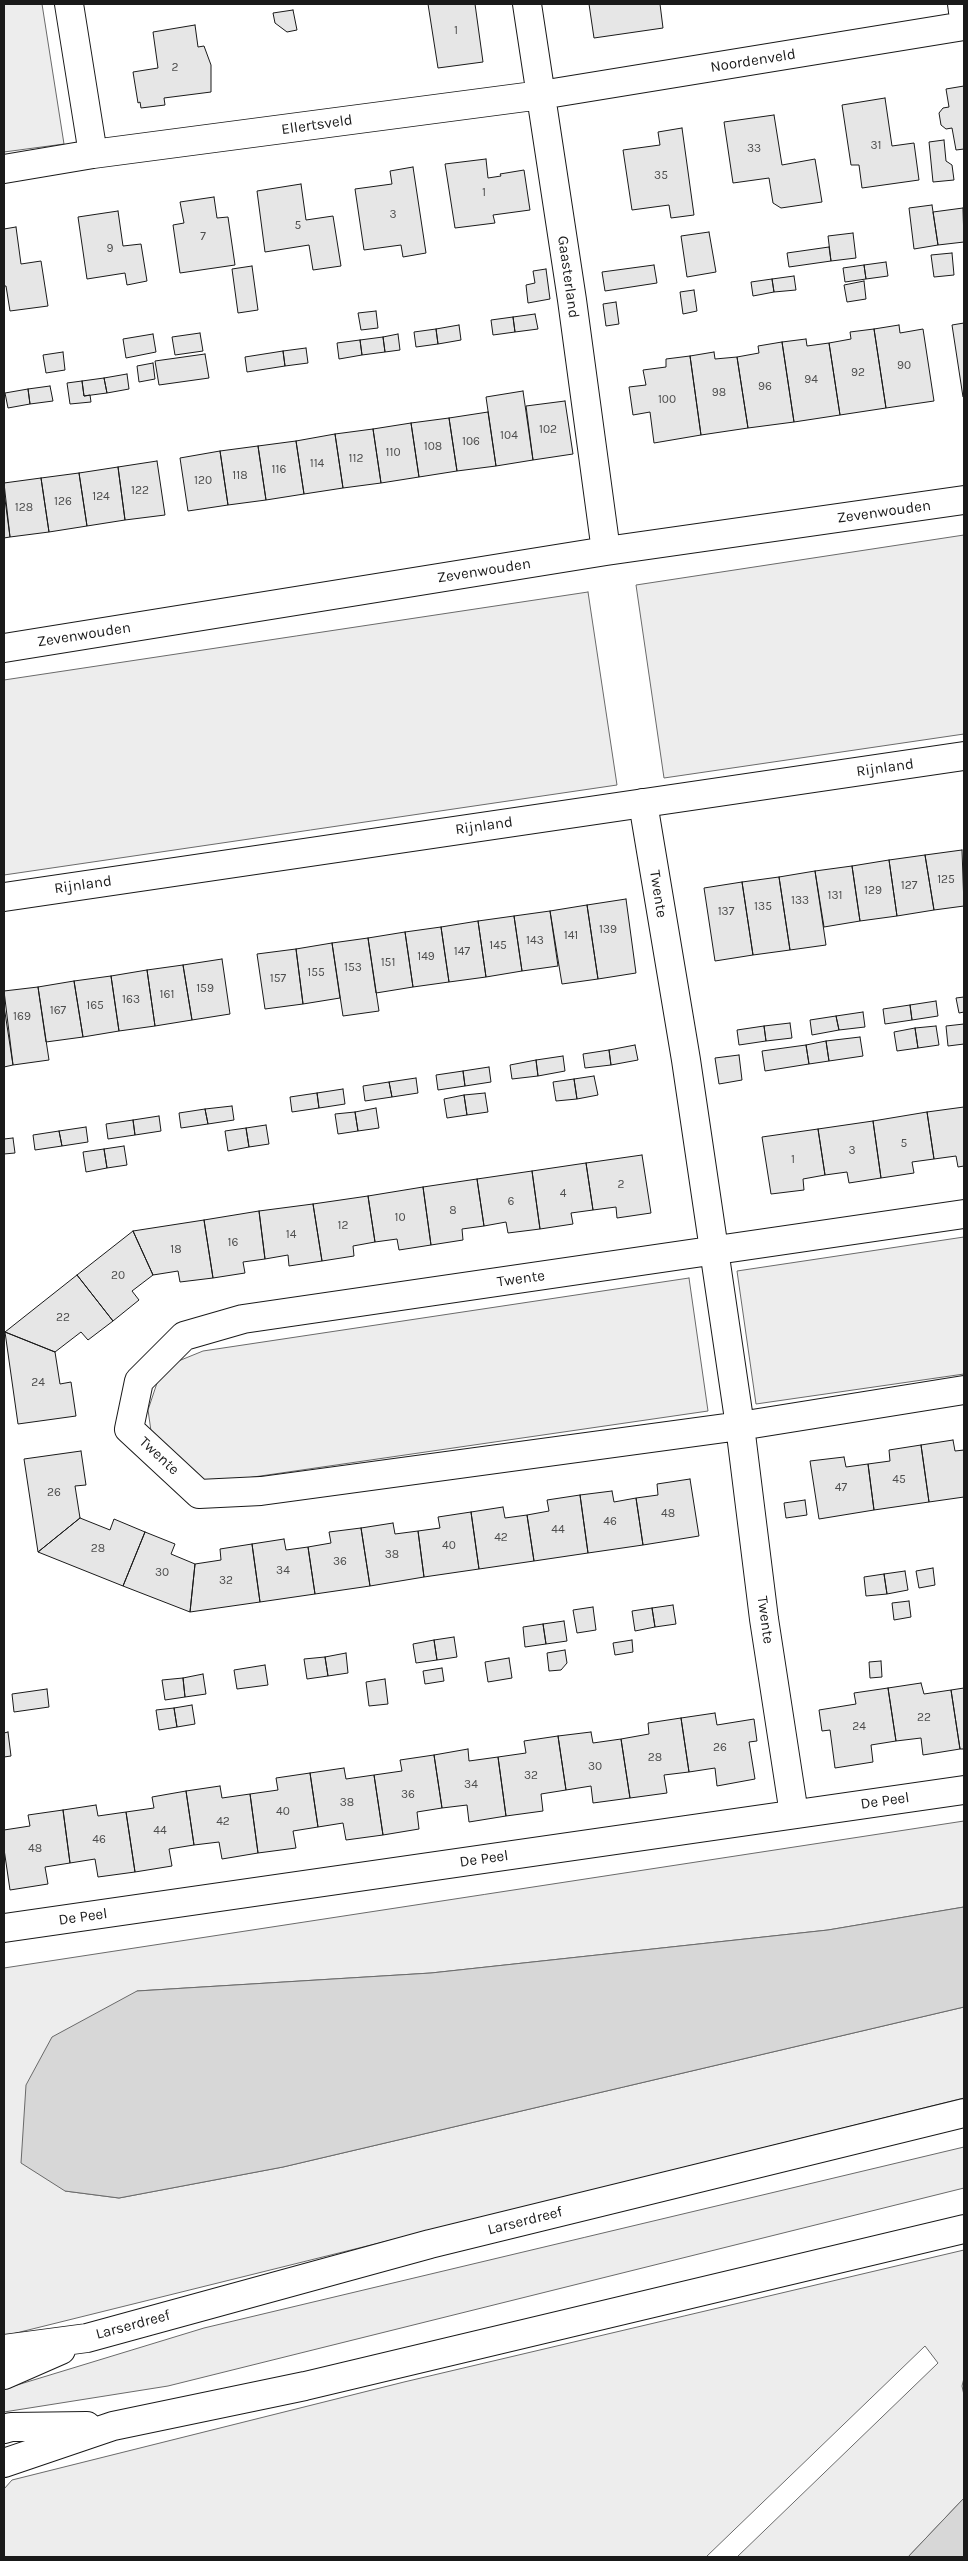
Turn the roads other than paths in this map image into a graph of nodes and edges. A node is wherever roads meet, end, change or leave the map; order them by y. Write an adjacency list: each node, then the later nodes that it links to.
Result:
1 (70, 4): 7 (street)
2 (527, 4): 6 (street, Gaasterland)
3 (962, 4): 4 (street)
4 (964, 19)
5 (964, 26): 6 (street, Noordenveld)
6 (541, 95): 7 (street, Ellertsveld); 10 (street, Gaasterland)
7 (92, 154): 8 (street, Ellertsveld)
8 (4, 169)
9 (964, 500): 10 (street, Zevenwouden)
10 (606, 551): 11 (street, Zevenwouden)
11 (4, 648)
12 (964, 756): 13 (street, Rijnland)
13 (644, 803): 14 (street, Rijnland); 16 (street, Twente)
14 (4, 897)
15 (964, 1214): 16 (street, Twente)
16 (714, 1251): 18 (street, Twente); 18 (street, Twente)
17 (964, 1390): 18 (street, Twente)
18 (740, 1426): 20 (street, Twente)
19 (964, 1790): 20 (street, De Peel)
20 (794, 1814): 21 (street, De Peel)
21 (4, 1928)
22 (964, 2113): 24 (street, Larserdreef)
23 (964, 2229): 27 (street)
24 (87, 2338): 25 (street, Larserdreef); 26 (street, Larserdreef)
25 (4, 2349)
26 (4, 2375)
27 (113, 2426): 28 (street); 29 (street)
28 (4, 2429)
29 (4, 2463)

